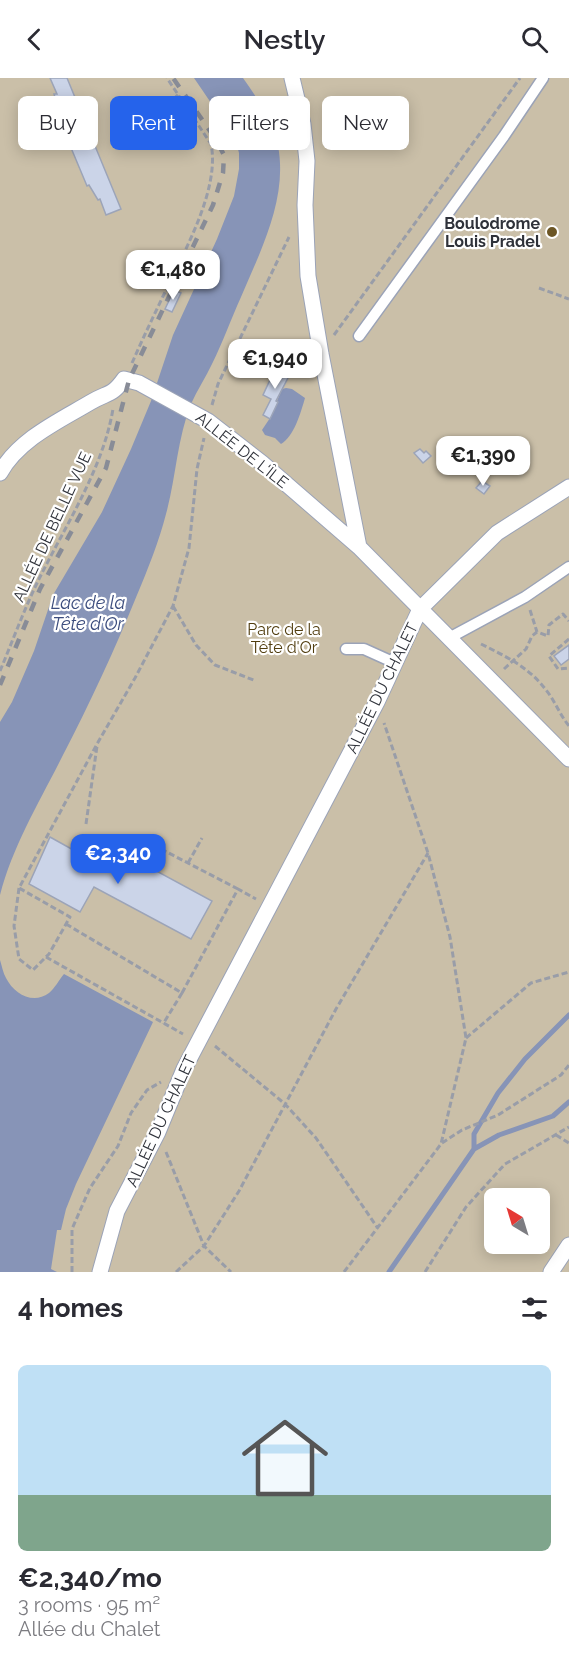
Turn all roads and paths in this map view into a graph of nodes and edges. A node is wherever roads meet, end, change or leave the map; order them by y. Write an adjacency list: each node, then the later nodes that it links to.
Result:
1 (167, 78): 5 (path, ALLÉE DE BELLE VUE)
2 (292, 78): 12 (street)
3 (520, 78): 12 (path)
4 (543, 78): 11 (lane)
5 (178, 95): 8 (path, ALLÉE DE BELLE VUE)
6 (290, 237): 14 (path)
7 (539, 288): 10 (path)
8 (166, 290): 9 (path); 13 (path, ALLÉE DE BELLE VUE)
9 (174, 290)
10 (569, 299)
11 (359, 336)
12 (321, 354): 17 (street)
13 (126, 384): 14 (street, ALLÉE DE L'ÎLE); 15 (street); 31 (path, ALLÉE DE BELLE VUE)
14 (203, 418): 17 (street, ALLÉE DE L'ÎLE); 19 (path)
15 (0, 472)
16 (569, 487): 20 (street)
17 (359, 547): 20 (street, ALLÉE DU CHALET)
18 (569, 567): 24 (lane)
19 (172, 606): 32 (path); 35 (path)
20 (420, 609): 24 (street); 29 (street, ALLÉE DU CHALET)
21 (569, 621): 23 (path)
22 (534, 622): 23 (path)
23 (537, 632): 28 (path)
24 (449, 638): 36 (street)
25 (569, 639): 30 (path)
26 (480, 644): 28 (path)
27 (346, 649): 29 (lane)
28 (512, 660): 34 (path)
29 (395, 663): 33 (street, ALLÉE DU CHALET)
30 (569, 668)
31 (0, 670)
32 (256, 681)
33 (377, 702): 40 (path); 51 (street, ALLÉE DU CHALET)
34 (569, 726)
35 (97, 744): 37 (path); 42 (path)
36 (569, 759)
37 (86, 824)
38 (202, 838): 41 (path)
39 (161, 849): 41 (path)
40 (428, 853): 52 (path); 55 (path)
41 (188, 863): 43 (path)
42 (19, 888): 45 (path); 46 (path)
43 (238, 889): 44 (path); 48 (path)
44 (246, 894)
45 (66, 924): 46 (path); 48 (path)
46 (46, 957): 49 (path)
47 (569, 972): 52 (path)
48 (182, 993): 49 (path)
49 (164, 1024): 50 (path)
50 (177, 1031)
51 (202, 1035): 54 (street, ALLÉE DU CHALET); 55 (path)
52 (466, 1038): 60 (path)
53 (569, 1065): 60 (path)
54 (184, 1069): 57 (street, ALLÉE DU CHALET); 64 (path)
55 (285, 1104): 61 (path); 63 (path)
56 (569, 1127): 58 (path)
57 (158, 1132): 63 (path); 65 (street, ALLÉE DU CHALET)
58 (556, 1135): 59 (path); 69 (path)
59 (569, 1143)
60 (441, 1144): 61 (path)
61 (376, 1227): 68 (path)
62 (569, 1245): 70 (street)
63 (204, 1246): 66 (path); 67 (path)
64 (72, 1272)
65 (100, 1272)
66 (176, 1272)
67 (231, 1272)
68 (344, 1272)
69 (425, 1272)
70 (551, 1272)

